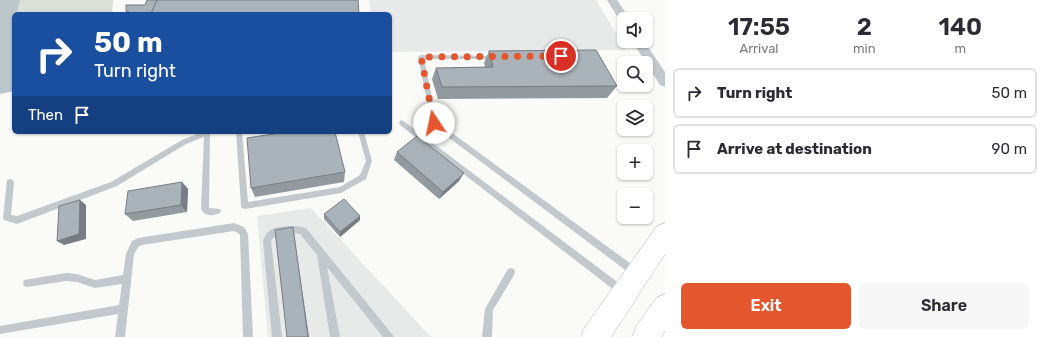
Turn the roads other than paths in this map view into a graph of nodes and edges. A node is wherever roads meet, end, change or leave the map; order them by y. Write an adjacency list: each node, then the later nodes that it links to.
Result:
1 (612, 0): 2 (street)
2 (620, 12)
3 (643, 48): 5 (street)
4 (499, 57): 20 (lane)
5 (665, 82)
6 (402, 123): 20 (lane)
7 (202, 134): 13 (lane)
8 (206, 134): 14 (lane)
9 (240, 134): 11 (lane)
10 (274, 134): 12 (lane)
11 (362, 134)
12 (262, 136)
13 (10, 182)
14 (217, 211)
15 (665, 234): 20 (main road)
16 (320, 253): 26 (lane); 27 (lane); 28 (lane)
17 (511, 272): 29 (lane)
18 (127, 279): 19 (lane); 22 (lane); 25 (lane)
19 (27, 283)
20 (631, 283): 30 (main road)
21 (665, 307): 31 (main road)
22 (124, 309): 23 (lane); 24 (lane)
23 (0, 330)
24 (120, 337)
25 (248, 337)
26 (277, 337)
27 (335, 337)
28 (389, 337)
29 (487, 337)
30 (595, 337)
31 (646, 337)

